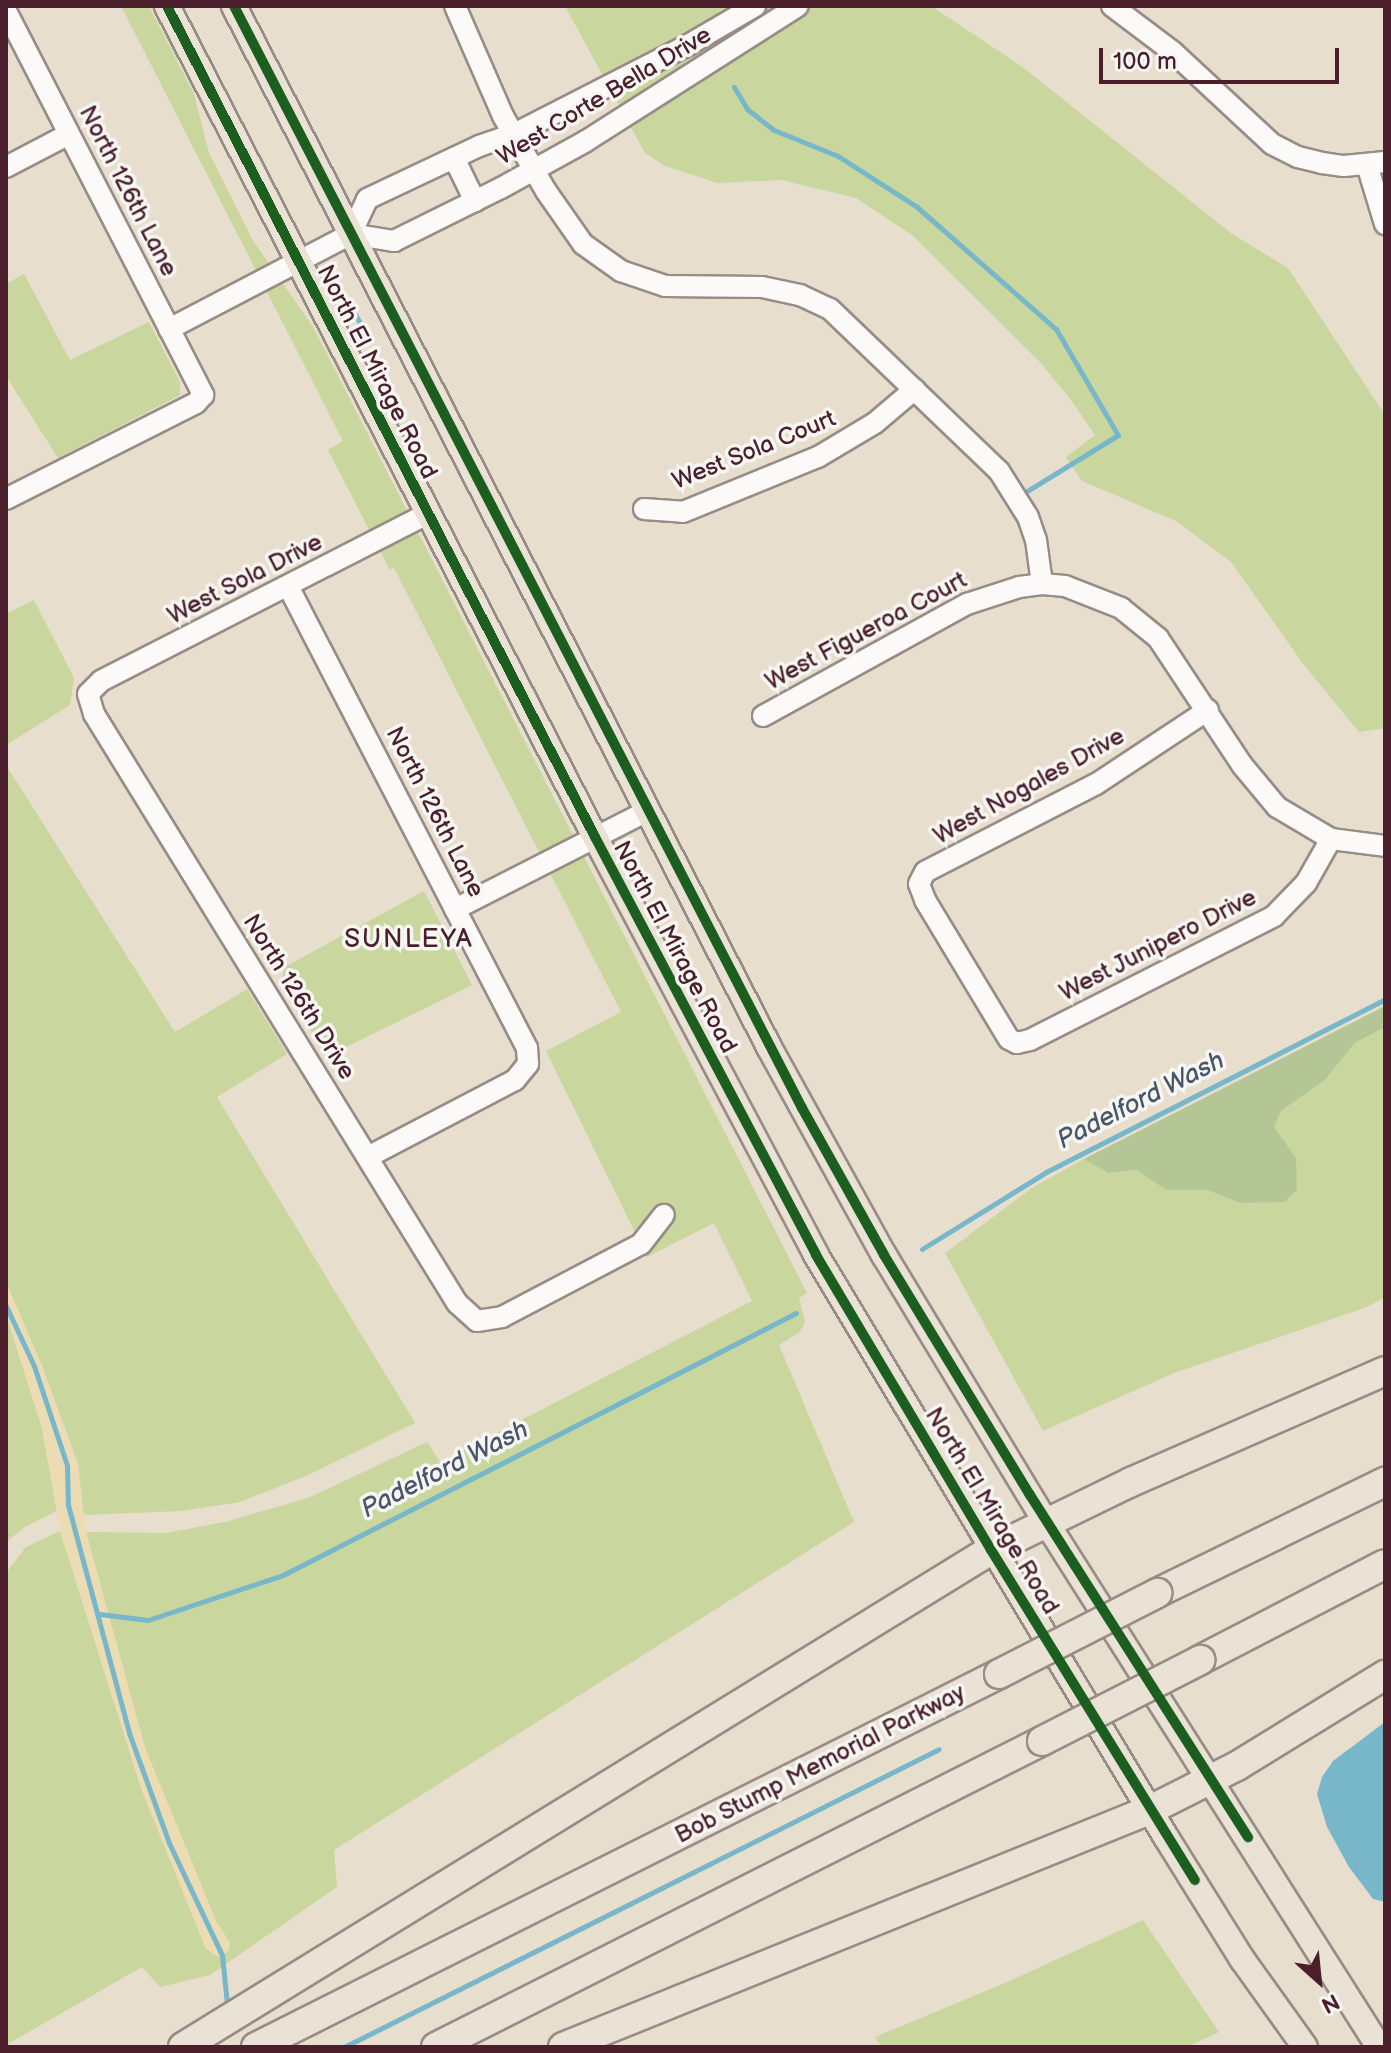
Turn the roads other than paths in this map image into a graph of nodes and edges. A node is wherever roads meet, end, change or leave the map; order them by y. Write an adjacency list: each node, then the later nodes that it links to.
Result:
1 (167, 6): 17 (main road, North El Mirage Road)
2 (234, 6): 16 (main road, North El Mirage Road)
3 (455, 6): 9 (street)
4 (755, 6): 9 (street, West Corte Bella Drive)
5 (798, 6): 13 (street, West Corte Bella Drive)
6 (1112, 6): 11 (street)
7 (6, 11): 8 (street, North 126th Lane)
8 (69, 134): 12 (street); 18 (street, North 126th Lane)
9 (518, 140): 10 (street, West Corte Bella Drive); 13 (street)
10 (454, 158): 14 (street); 16 (street, West Corte Bella Drive)
11 (1376, 164): 15 (street)
12 (6, 167)
13 (534, 171): 14 (street, West Corte Bella Drive); 19 (street)
14 (475, 201): 16 (street, West Corte Bella Drive)
15 (1385, 224)
16 (351, 234): 17 (street); 28 (main road, North El Mirage Road)
17 (297, 262): 18 (street); 22 (main road, North El Mirage Road)
18 (169, 329): 20 (street, North 126th Lane)
19 (915, 389): 21 (street, West Sola Court); 23 (street)
20 (6, 499)
21 (644, 509)
22 (427, 514): 24 (street, West Sola Drive); 29 (main road, North El Mirage Road)
23 (1042, 584): 26 (street); 27 (street, West Figueroa Court)
24 (288, 586): 25 (street, West Sola Drive); 32 (street, North 126th Lane)
25 (88, 694): 34 (street, North 126th Drive)
26 (1208, 710): 30 (street); 33 (street, West Nogales Drive)
27 (763, 716)
28 (647, 811): 29 (street); 38 (main road, North El Mirage Road)
29 (595, 837): 32 (street); 39 (main road, North El Mirage Road)
30 (1331, 839): 31 (street); 33 (street, West Junipero Drive)
31 (1385, 846)
32 (455, 909): 34 (street, North 126th Lane)
33 (1017, 1043)
34 (368, 1157): 35 (street, North 126th Drive)
35 (664, 1215)
36 (1385, 1371): 38 (highway)
37 (1385, 1482): 45 (highway, Bob Stump Memorial Parkway, bridge)
38 (1046, 1522): 39 (highway); 42 (main road, North El Mirage Road)
39 (991, 1550): 43 (main road, North El Mirage Road); 44 (highway)
40 (1385, 1564): 46 (highway, bridge)
41 (1385, 1675): 42 (highway)
42 (1211, 1780): 43 (highway); 49 (main road, North El Mirage Road)
43 (1152, 1809): 47 (highway); 48 (main road, North El Mirage Road)
44 (195, 2040)
45 (256, 2047)
46 (436, 2047)
47 (563, 2047)
48 (1305, 2047)
49 (1379, 2047)

